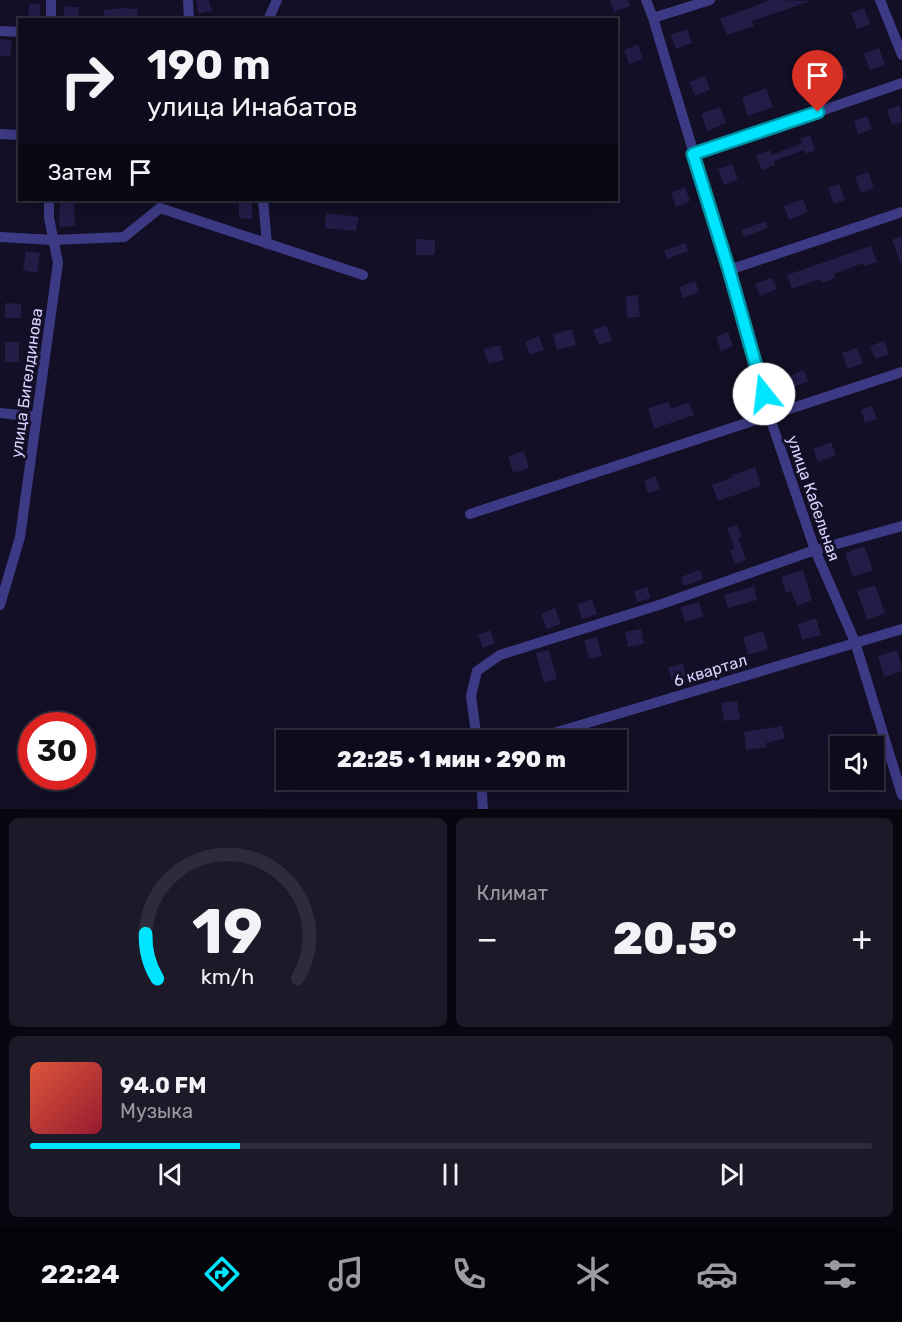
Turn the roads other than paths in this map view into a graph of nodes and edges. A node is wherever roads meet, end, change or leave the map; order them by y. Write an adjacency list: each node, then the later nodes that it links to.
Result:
1 (51, 0): 7 (street)
2 (188, 0): 8 (street)
3 (277, 0): 9 (street)
4 (646, 0): 10 (street, улица Кабельная)
5 (710, 0): 10 (street)
6 (880, 0): 13 (street)
7 (51, 18)
8 (189, 18)
9 (269, 18)
10 (653, 18): 17 (street, улица Кабельная)
11 (0, 31): 12 (street)
12 (18, 32)
13 (902, 55)
14 (902, 83): 17 (street)
15 (0, 134): 16 (street)
16 (18, 135)
17 (693, 154): 25 (street, улица Кабельная)
18 (49, 201): 23 (street, улица Бигелдинова)
19 (263, 201): 24 (street)
20 (161, 204): 23 (street); 24 (street)
21 (902, 212): 25 (street)
22 (0, 237): 23 (street)
23 (53, 240): 30 (street, улица Бигелдинова)
24 (267, 244): 26 (street)
25 (729, 270): 29 (street, улица Кабельная)
26 (363, 275)
27 (902, 372): 29 (street)
28 (0, 412): 30 (street)
29 (769, 415): 31 (street); 33 (street, улица Кабельная)
30 (36, 417): 34 (street, улица Бигелдинова)
31 (471, 514)
32 (902, 526): 33 (street)
33 (815, 549): 36 (street, улица Кабельная); 37 (street)
34 (0, 605)
35 (902, 629): 36 (street, 6 квартал)
36 (855, 642): 38 (street, 6 квартал); 40 (street, улица Кабельная)
37 (476, 730)
38 (563, 730)
39 (482, 790): 41 (street)
40 (902, 795)
41 (483, 809)

